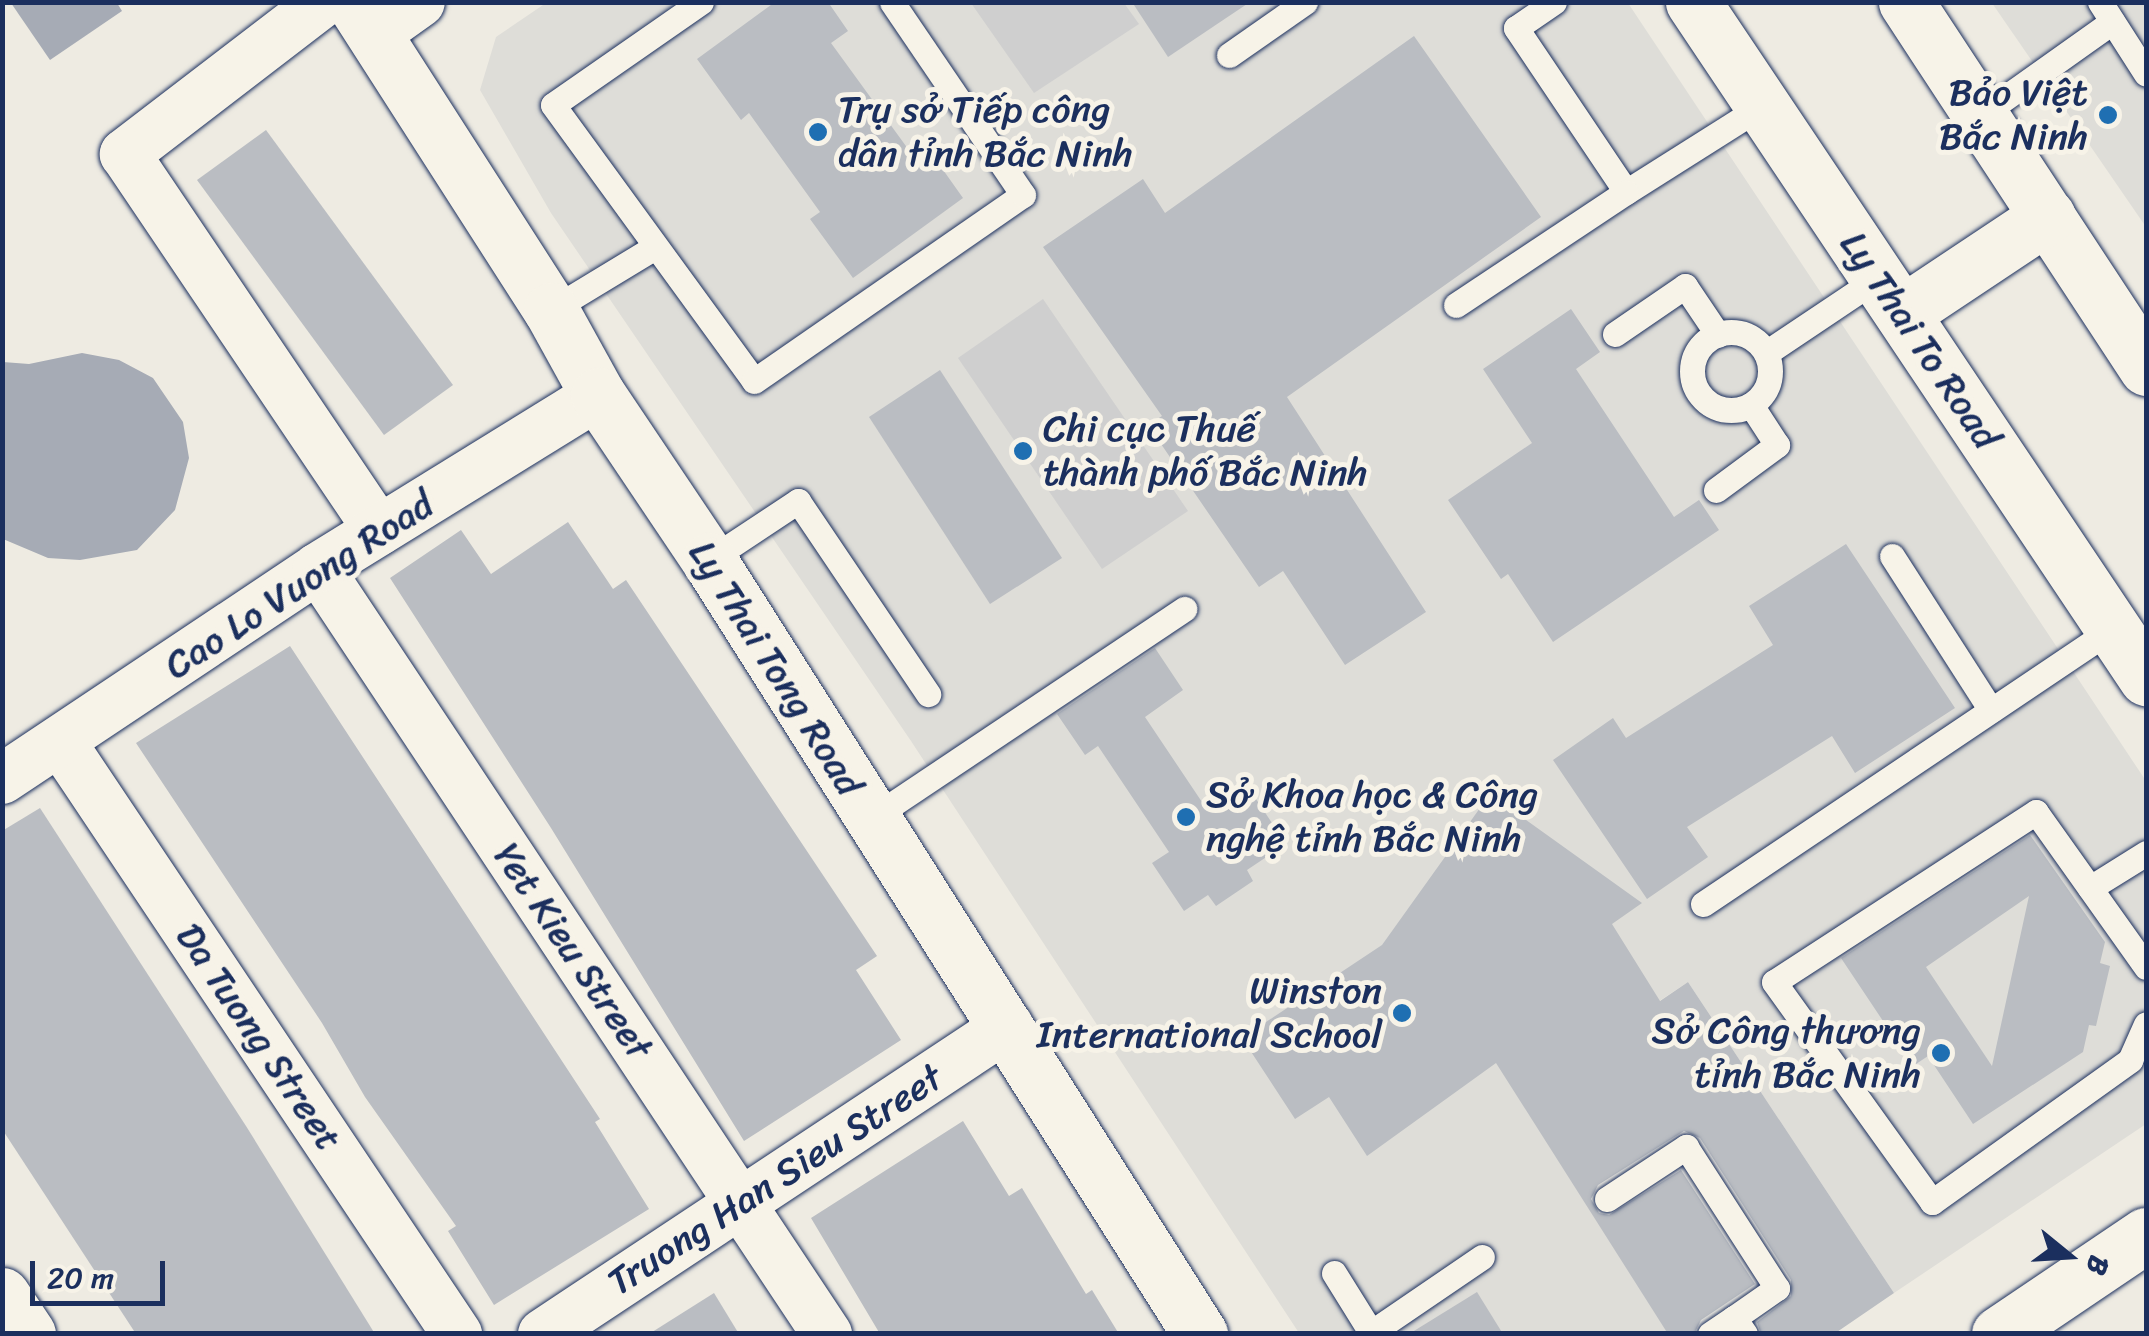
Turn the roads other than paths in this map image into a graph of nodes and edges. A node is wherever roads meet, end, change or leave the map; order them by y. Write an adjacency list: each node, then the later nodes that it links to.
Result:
1 (323, 2): 28 (street)
2 (420, 2): 10 (street)
3 (702, 2): 17 (lane)
4 (892, 2): 17 (lane)
5 (1305, 2): 11 (lane)
6 (1554, 2): 15 (lane)
7 (1693, 2): 13 (street, Ly Thai To Road)
8 (1906, 2): 14 (street)
9 (2106, 12): 12 (lane); 14 (lane)
10 (364, 18): 20 (street, Ly Thai Tong Road)
11 (1229, 55)
12 (2146, 74)
13 (1762, 106): 15 (lane); 18 (street, Ly Thai To Road)
14 (1981, 114): 16 (street)
15 (1626, 192): 19 (lane)
16 (2048, 216): 18 (street); 24 (street)
17 (655, 246): 20 (lane)
18 (1890, 296): 23 (lane); 33 (street, Ly Thai To Road)
19 (1456, 304)
20 (551, 310): 25 (street, Ly Thai Tong Road)
21 (1615, 334): 22 (lane)
22 (1718, 335): 23 (lane); 26 (lane)
23 (1766, 352): 26 (lane)
24 (2146, 368)
25 (598, 395): 28 (street, Cao Lo Vuong Road); 30 (street, Ly Thai Tong Road)
26 (1751, 405): 27 (lane)
27 (1716, 490)
28 (379, 530): 31 (street, Cao Lo Vuong Road)
29 (1892, 556): 36 (lane)
30 (709, 560): 35 (lane); 39 (street, Ly Thai Tong Road)
31 (318, 568): 37 (street, Cao Lo Vuong Road); 47 (street, Yet Kieu Street)
32 (1184, 609): 39 (lane)
33 (2114, 628): 34 (street, Ly Thai To Road); 36 (lane)
34 (2146, 678)
35 (928, 694)
36 (1991, 710): 42 (lane)
37 (60, 741): 38 (street, Cao Lo Vuong Road); 55 (street, Da Tuong Street)
38 (2, 780)
39 (872, 818): 45 (street, Ly Thai Tong Road)
40 (2146, 853): 41 (lane)
41 (2090, 888): 43 (lane); 44 (lane)
42 (1704, 904)
43 (2146, 967)
44 (2146, 1024)
45 (1008, 1026): 47 (street, Truong Han Sieu Street); 58 (street, Ly Thai Tong Road)
46 (1608, 1200): 52 (lane)
47 (740, 1203): 56 (street, Truong Han Sieu Street); 57 (street, Yet Kieu Street)
48 (2146, 1236): 60 (street)
49 (1482, 1257): 53 (lane)
50 (1334, 1273): 53 (lane)
51 (2, 1295): 54 (street)
52 (1739, 1326): 59 (lane)
53 (1372, 1333)
54 (28, 1334)
55 (458, 1334)
56 (543, 1334)
57 (827, 1334)
58 (1200, 1334)
59 (1710, 1334)
60 (2000, 1334)

